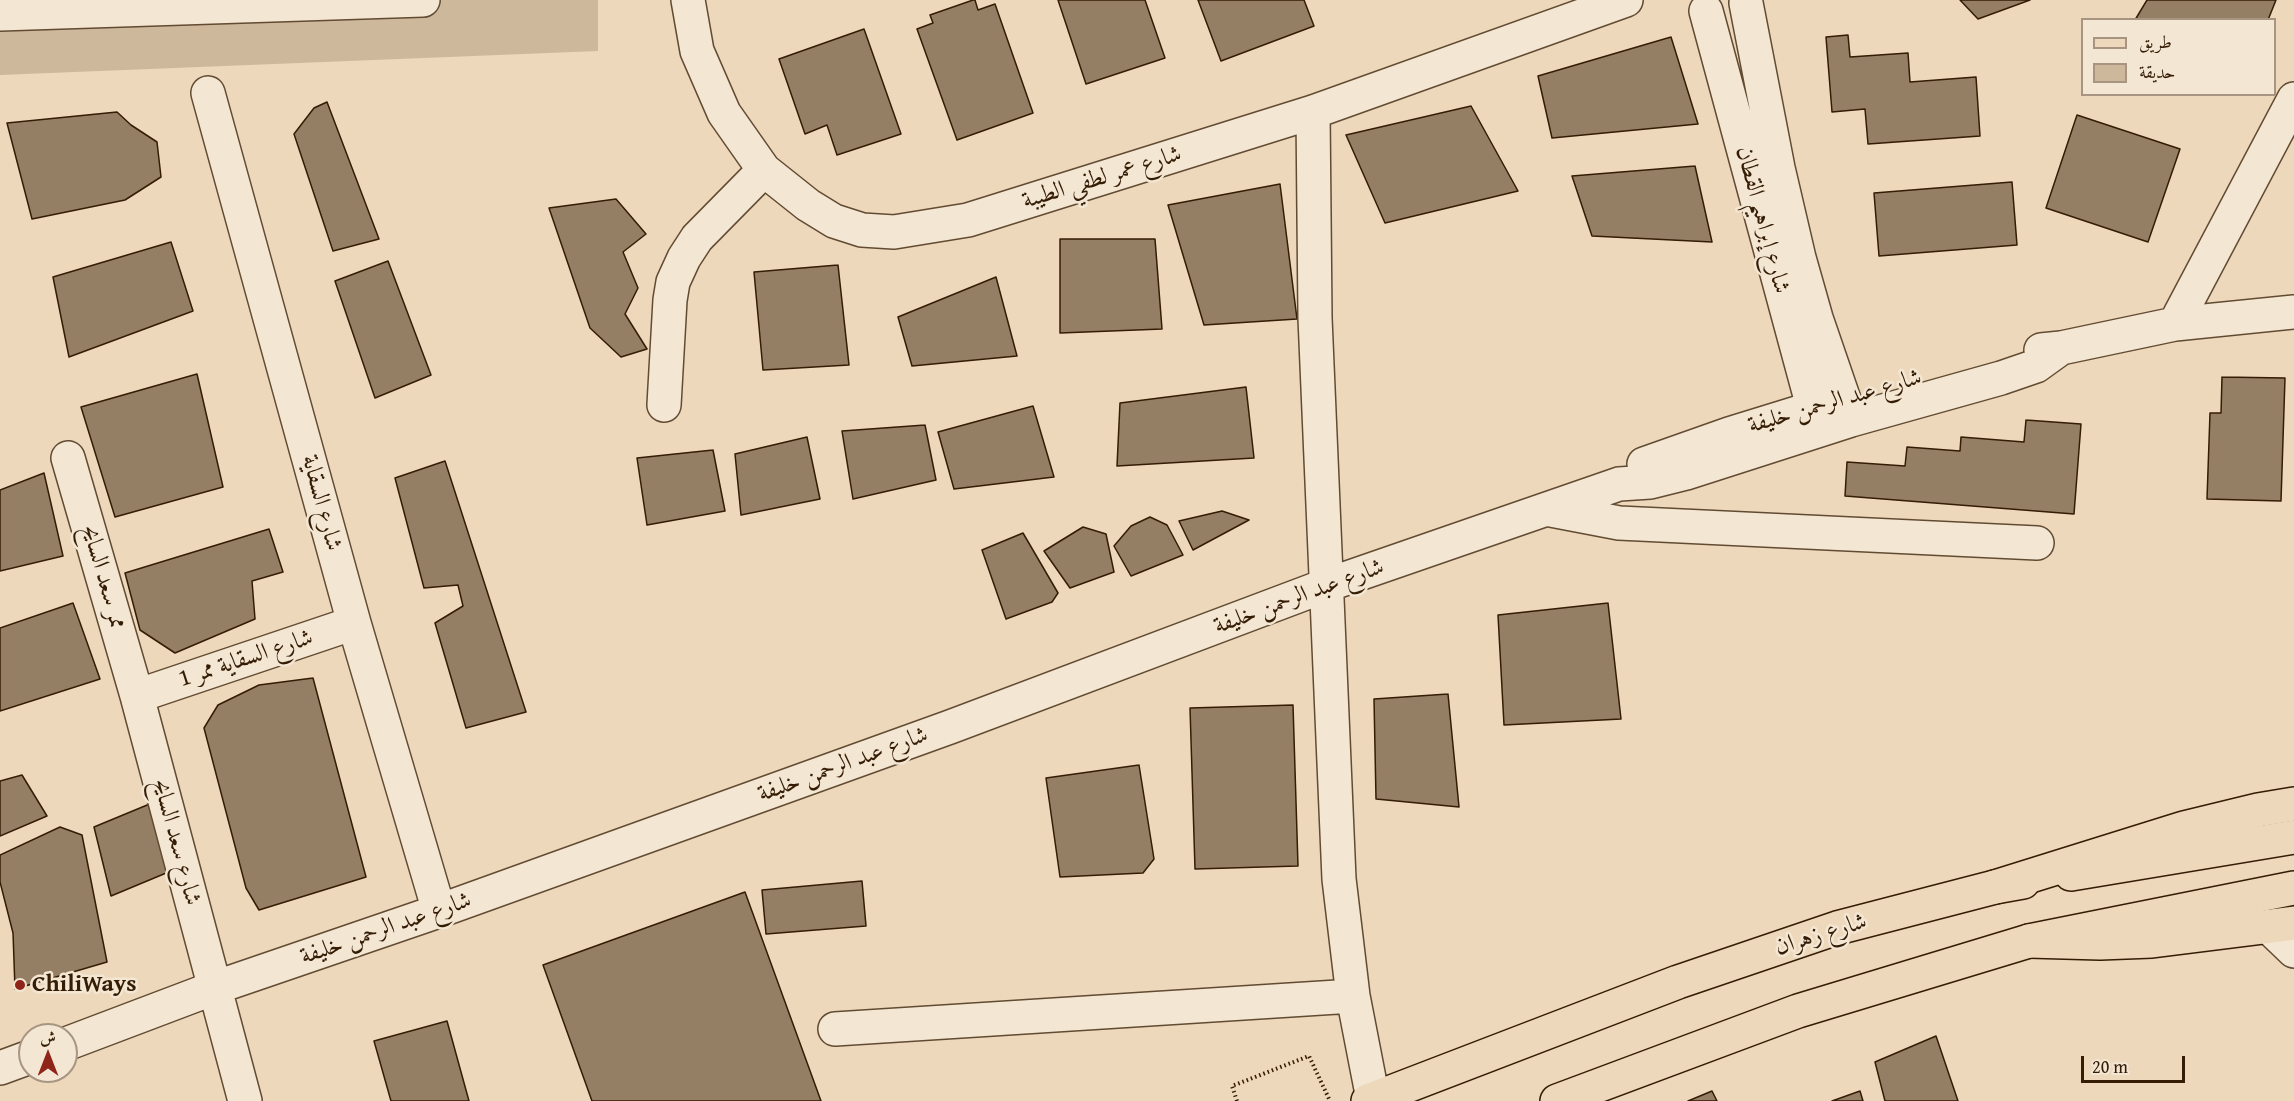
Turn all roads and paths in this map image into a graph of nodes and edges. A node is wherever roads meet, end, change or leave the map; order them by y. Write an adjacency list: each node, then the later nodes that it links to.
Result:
1 (423, 0): 6 (street)
2 (688, 0): 10 (street, شارع عمر لطفي الطيبة)
3 (1626, 0): 9 (street, شارع عمر لطفي الطيبة)
4 (1747, 2): 5 (street); 14 (street, شارع إبراهيم القطان)
5 (1696, 5): 14 (street, شارع إبراهيم القطان)
6 (0, 14)
7 (208, 93): 19 (street, شارع السقاية)
8 (2294, 99): 12 (street)
9 (1313, 112): 10 (street, شارع عمر لطفي الطيبة); 18 (street)
10 (764, 170): 13 (street)
11 (2294, 312): 12 (street, شارع عبد الرحمن خليفة)
12 (2175, 324): 14 (street, شارع عبد الرحمن خليفة)
13 (664, 405)
14 (1832, 414): 16 (street, شارع عبد الرحمن خليفة)
15 (68, 458): 20 (street, ممر سعد السايح)
16 (1549, 510): 17 (street); 18 (street, شارع عبد الرحمن خليفة)
17 (2037, 543)
18 (1327, 585): 25 (street, شارع عبد الرحمن خليفة); 30 (street)
19 (354, 623): 20 (street, شارع السقاية ممر 1); 25 (street, شارع السقاية)
20 (137, 696): 29 (street, شارع سعد السايح)
21 (2294, 804): 23 (main road)
22 (2294, 837): 23 (main road, شارع زهران)
23 (1995, 887): 35 (main road, شارع زهران)
24 (2294, 888): 27 (main road)
25 (439, 911): 29 (street, شارع عبد الرحمن خليفة)
26 (2281, 925): 27 (main road); 28 (street)
27 (2029, 941): 39 (main road)
28 (2294, 951)
29 (214, 988): 32 (street, شارع عبد الرحمن خليفة); 36 (street, شارع سعد السايح)
30 (1353, 996): 31 (street); 35 (street)
31 (836, 1029)
32 (78, 1039)
33 (18, 1061): 34 (street)
34 (0, 1068)
35 (1370, 1100)
36 (245, 1101)
37 (1237, 1101): 38 (path)
38 (1330, 1101)
39 (1557, 1101)

